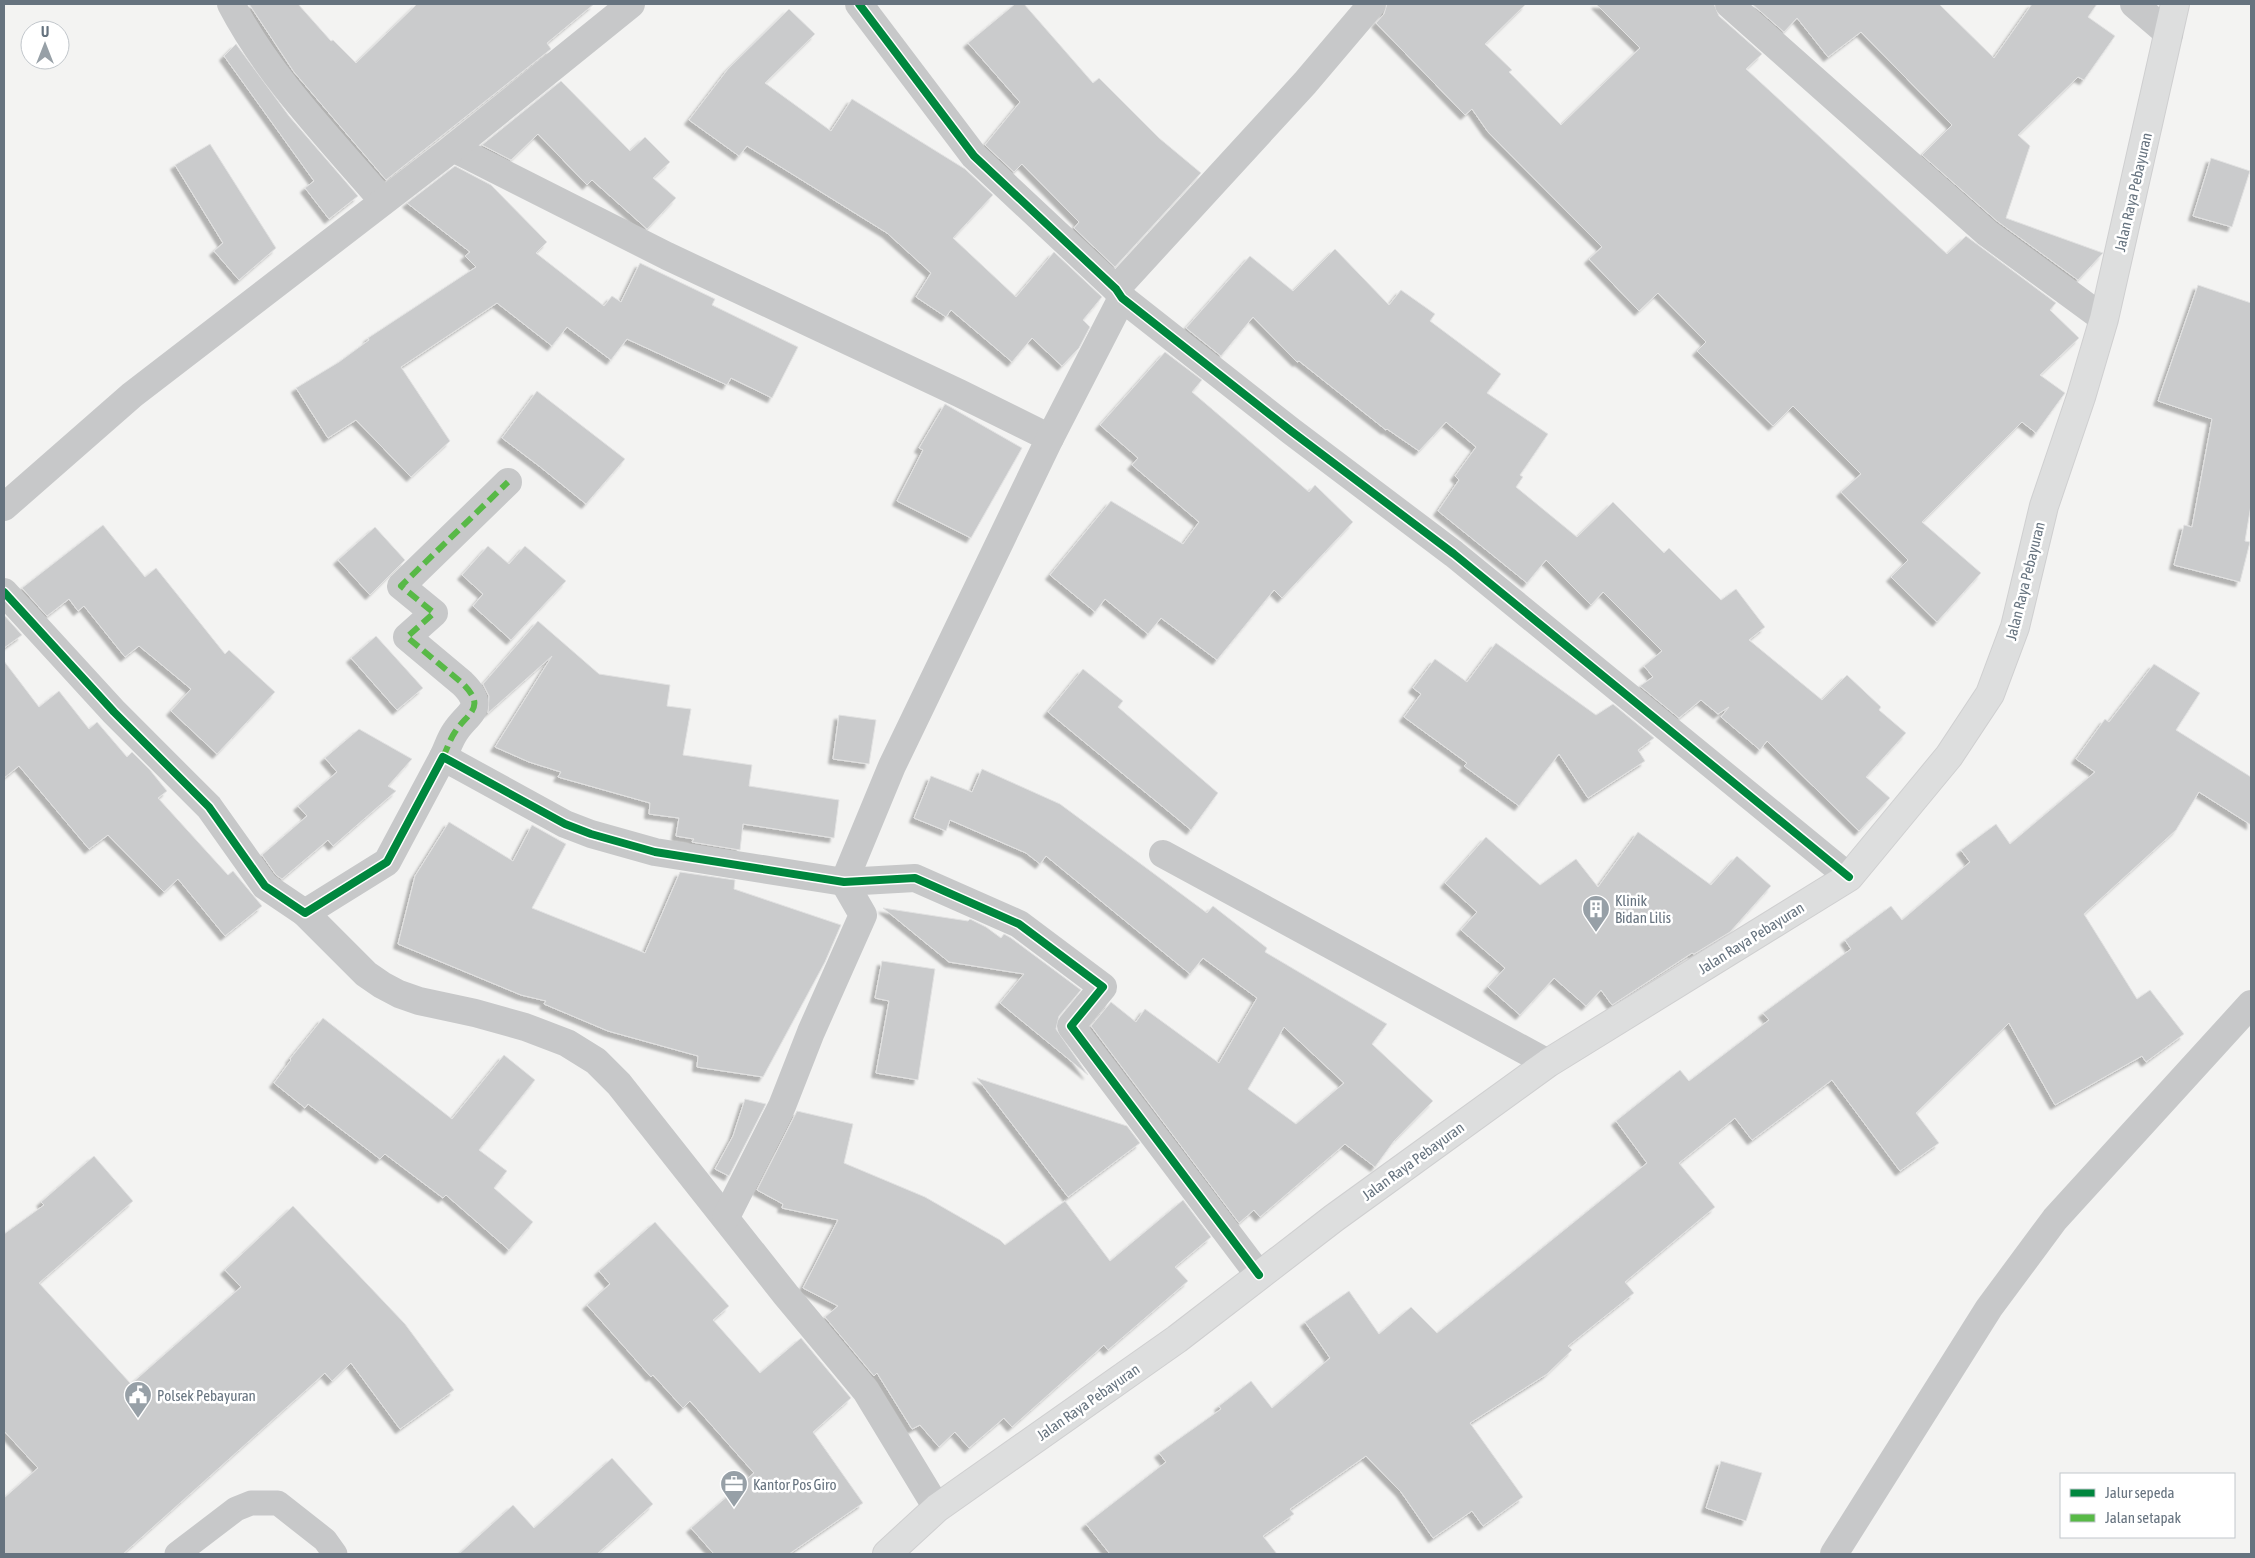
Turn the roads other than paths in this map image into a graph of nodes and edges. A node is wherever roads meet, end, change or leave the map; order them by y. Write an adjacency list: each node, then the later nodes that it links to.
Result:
1 (231, 4): 10 (street)
2 (631, 4): 9 (street)
3 (859, 4): 11 (street)
4 (1372, 4): 11 (street)
5 (1729, 4): 12 (street)
6 (2134, 4): 8 (street)
7 (2175, 4): 8 (main road, Jalan Raya Pebayuran)
8 (2169, 34): 12 (main road, Jalan Raya Pebayuran)
9 (453, 148): 10 (street); 13 (street)
10 (383, 201): 15 (street)
11 (1119, 293): 13 (street); 19 (street)
12 (2104, 319): 19 (main road, Jalan Raya Pebayuran)
13 (1050, 438): 20 (street)
14 (508, 482): 17 (street)
15 (4, 507)
16 (4, 592): 21 (street)
17 (443, 757): 20 (street); 21 (street)
18 (1163, 854): 23 (street)
19 (1849, 877): 23 (main road, Jalan Raya Pebayuran)
20 (844, 882): 24 (street); 25 (street)
21 (305, 913): 24 (street)
22 (2251, 1004): 30 (street)
23 (1548, 1063): 25 (main road, Jalan Raya Pebayuran)
24 (726, 1217): 26 (street)
25 (1259, 1275): 26 (main road, Jalan Raya Pebayuran)
26 (937, 1508): 27 (main road, Jalan Raya Pebayuran)
27 (891, 1553)
28 (177, 1554): 29 (lane)
29 (335, 1554)
30 (1834, 1554)

